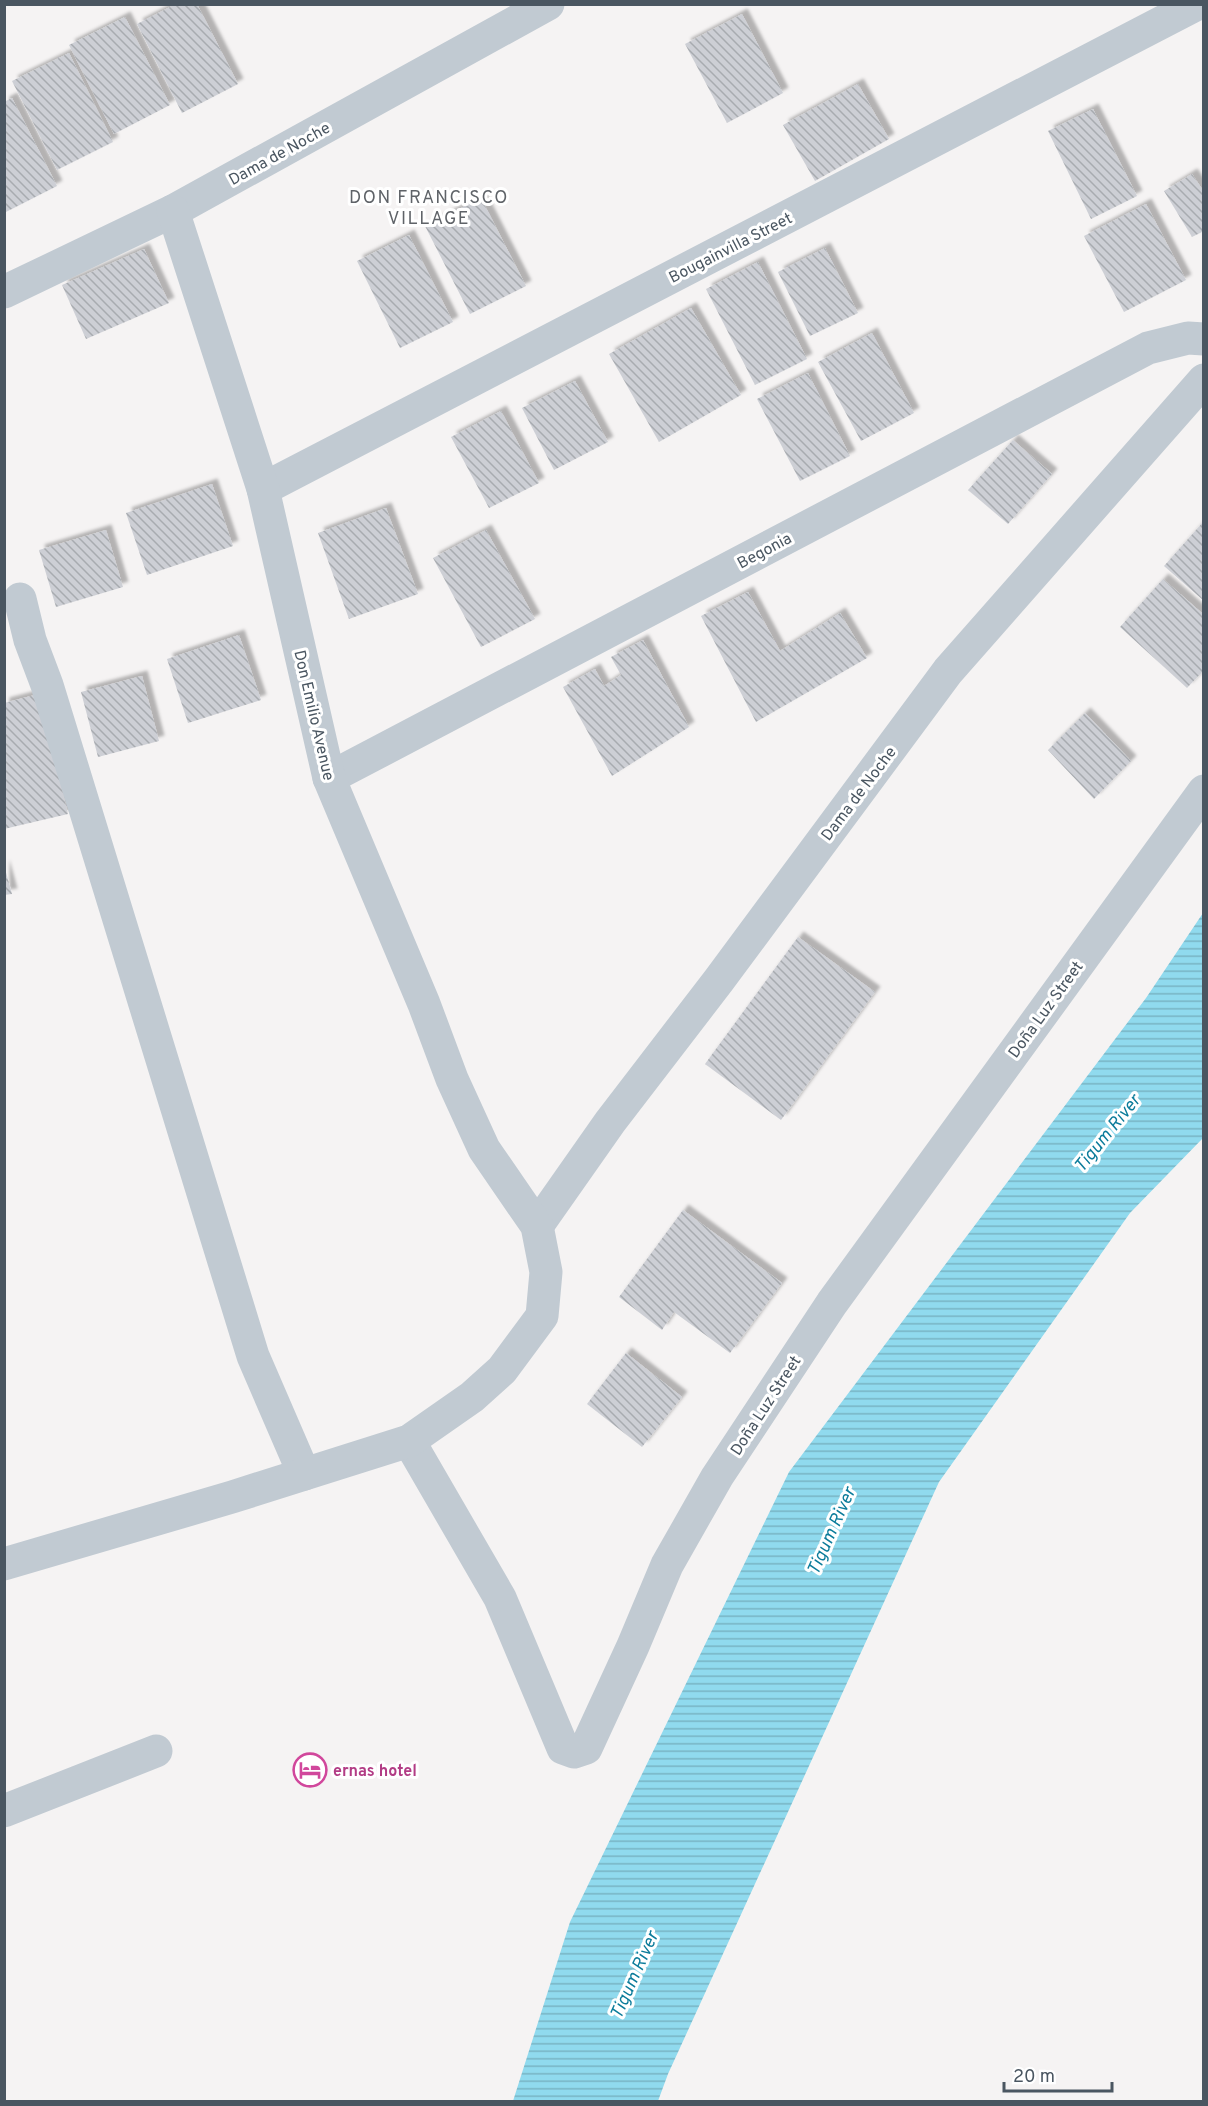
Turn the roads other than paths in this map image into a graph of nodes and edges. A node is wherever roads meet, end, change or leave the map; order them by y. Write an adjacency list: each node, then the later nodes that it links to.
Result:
1 (548, 4): 3 (street, Dama de Noche)
2 (1197, 4): 7 (street, Bougainvilla Street)
3 (174, 211): 4 (street, Dama de Noche); 7 (street, Don Emilio Avenue)
4 (4, 292)
5 (1203, 339): 10 (street, Begonia)
6 (1203, 380): 12 (street, Dama de Noche)
7 (263, 489): 10 (street, Don Emilio Avenue)
8 (21, 599): 9 (street)
9 (17, 642): 14 (street)
10 (329, 778): 12 (street, Don Emilio Avenue)
11 (1203, 791): 13 (street, Doña Luz Street)
12 (537, 1226): 13 (street)
13 (409, 1441): 14 (street)
14 (304, 1474): 15 (street)
15 (4, 1564)
16 (156, 1751): 17 (street)
17 (4, 1811)

